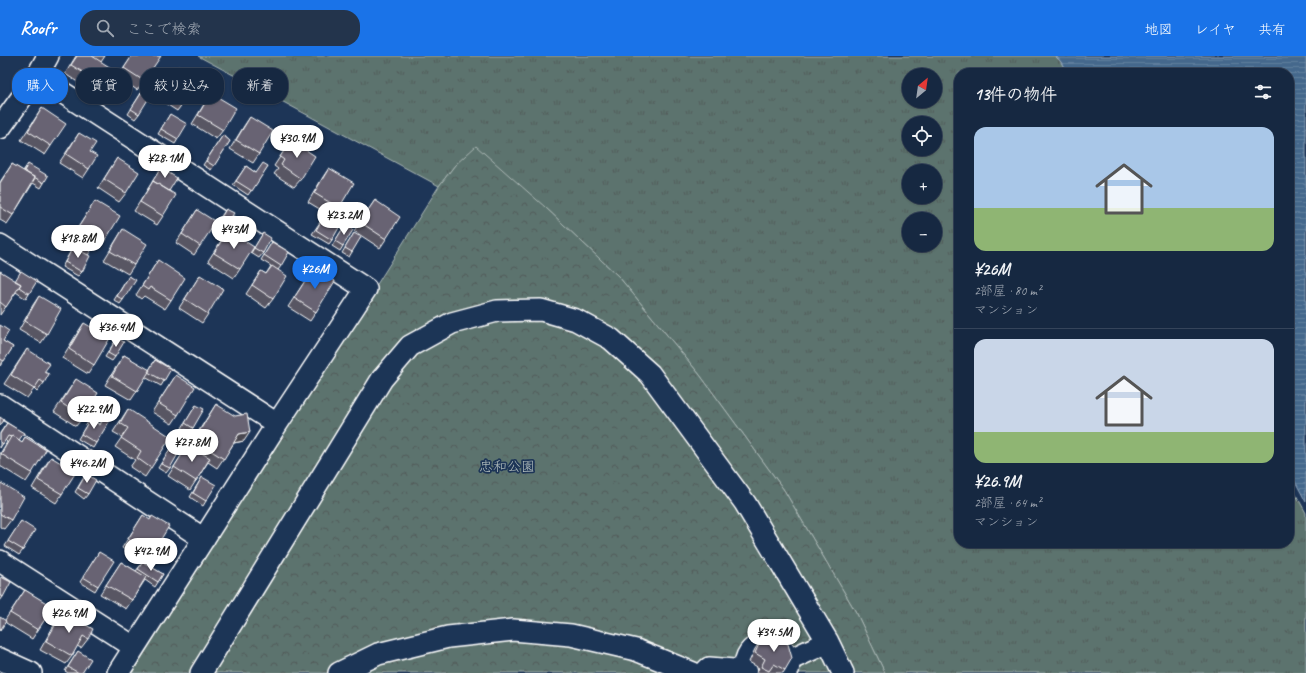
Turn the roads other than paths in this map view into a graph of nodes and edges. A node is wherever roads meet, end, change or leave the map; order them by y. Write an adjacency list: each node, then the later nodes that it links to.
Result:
1 (48, 56): 2 (street)
2 (41, 68)
3 (68, 96): 8 (street)
4 (17, 104): 5 (street)
5 (0, 128)
6 (0, 245): 8 (street)
7 (0, 405): 9 (street)
8 (277, 424): 9 (street)
9 (204, 539): 12 (street)
10 (0, 561): 12 (street)
11 (828, 642): 14 (street); 18 (street); 22 (street)
12 (134, 647): 17 (street)
13 (0, 660): 16 (street)
14 (788, 667): 15 (street)
15 (747, 672): 21 (street)
16 (30, 673)
17 (118, 673)
18 (201, 673)
19 (339, 673): 20 (street)
20 (693, 673)
21 (704, 673)
22 (843, 673)

